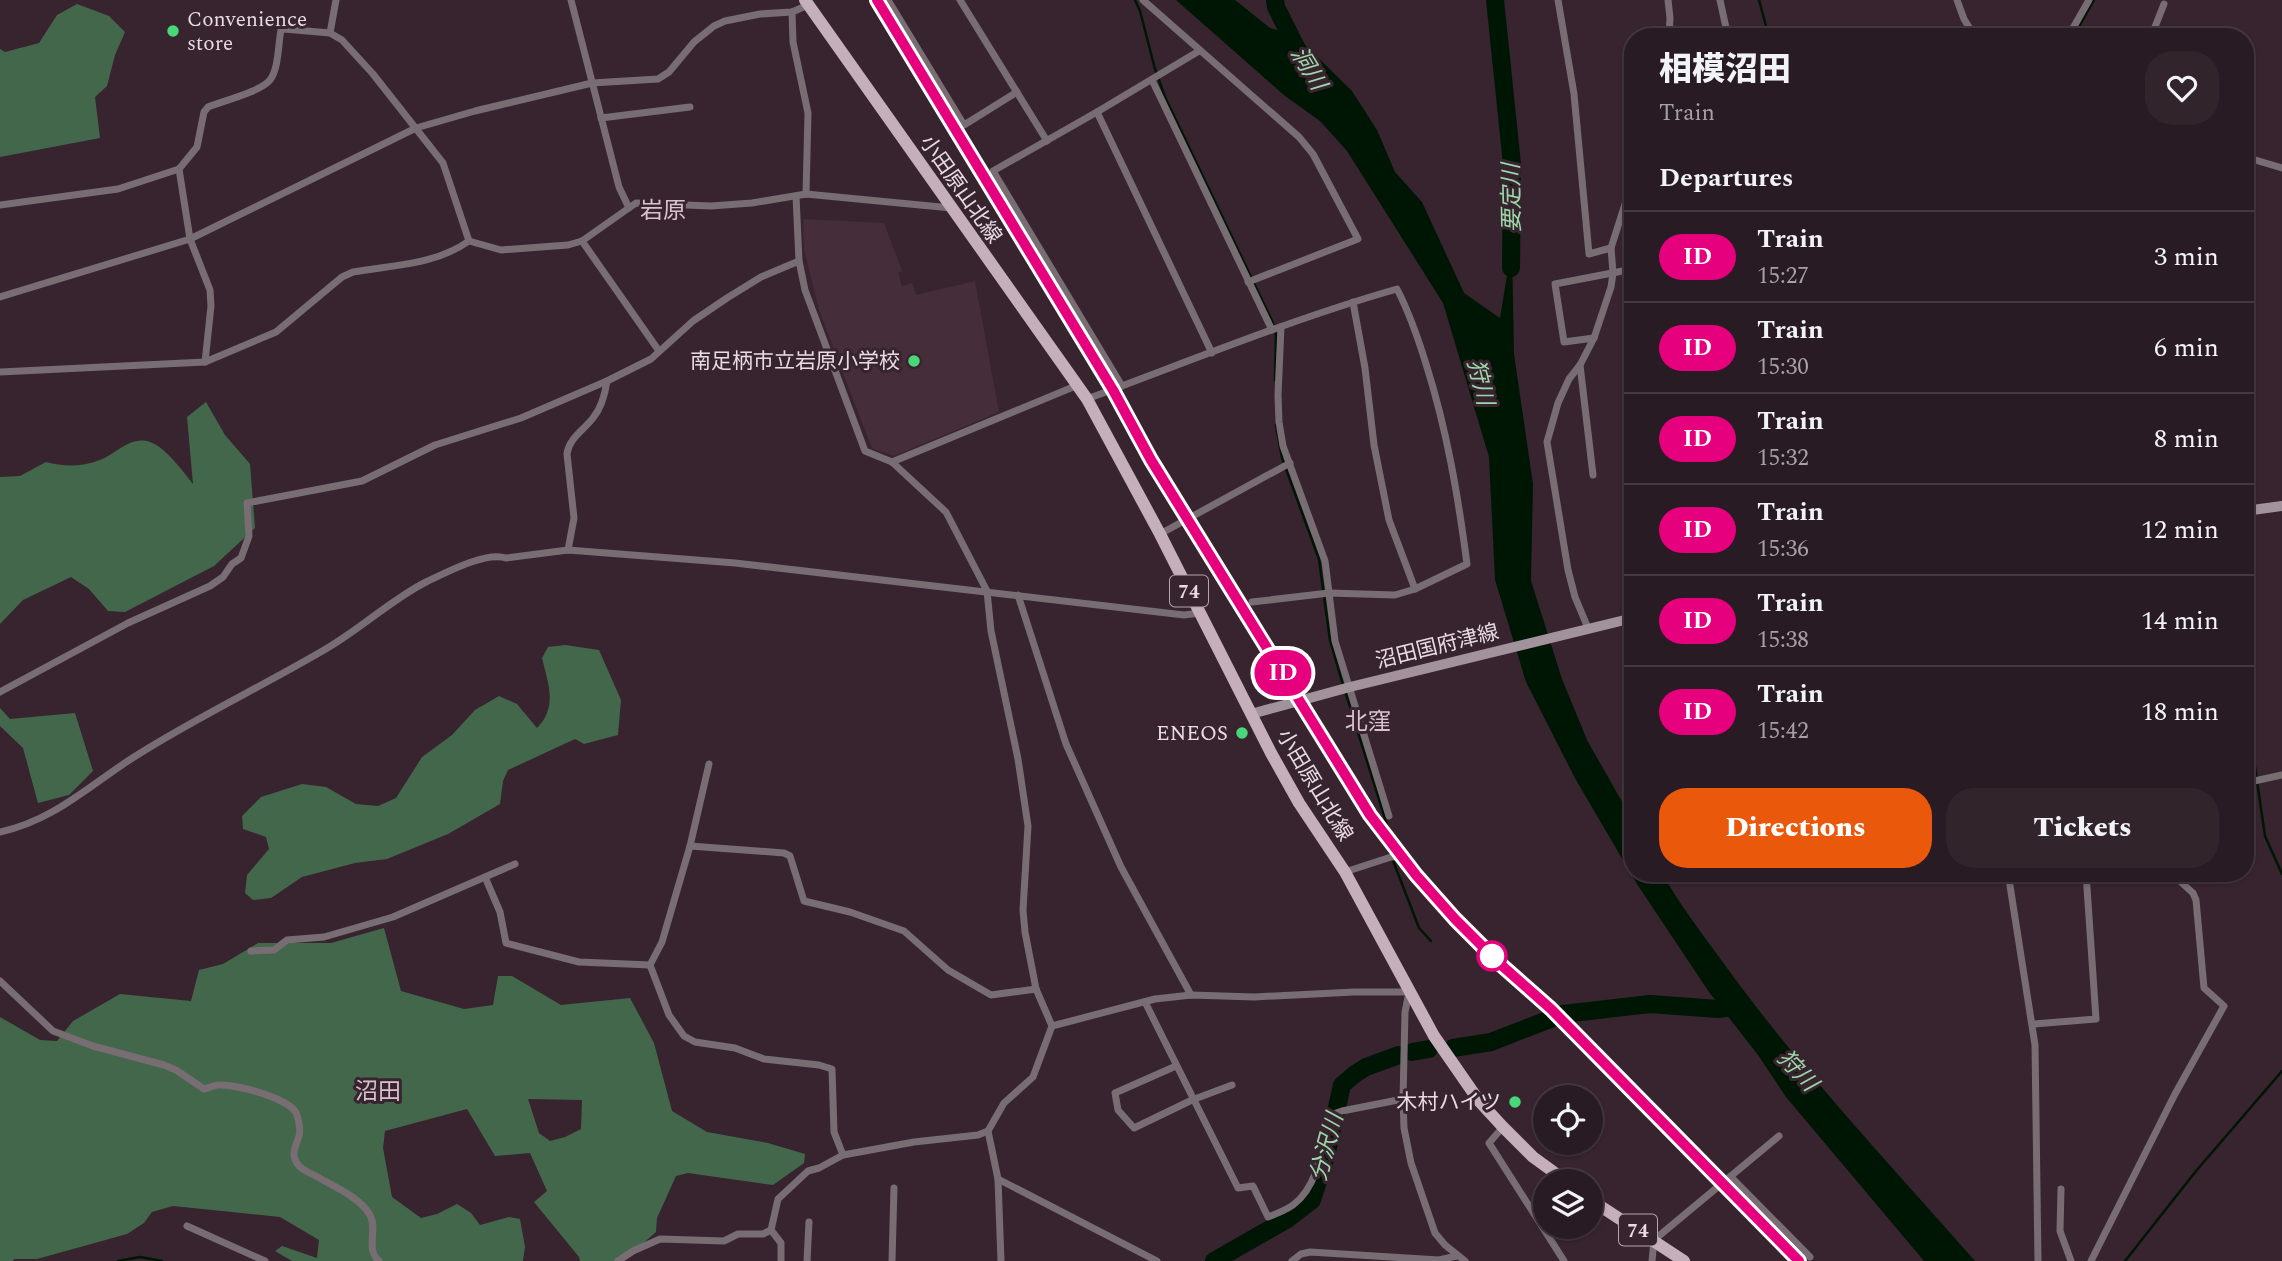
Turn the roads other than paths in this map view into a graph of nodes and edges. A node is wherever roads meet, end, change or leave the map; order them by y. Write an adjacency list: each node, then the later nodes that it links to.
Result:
1 (337, 0): 19 (street)
2 (571, 0): 22 (street)
3 (888, 0): 23 (street)
4 (960, 0): 23 (street)
5 (1143, 0): 20 (street)
6 (1558, 0): 41 (street)
7 (1668, 0): 14 (street)
8 (1720, 0): 15 (street)
9 (1957, 0): 16 (street)
10 (2089, 0): 17 (street)
11 (807, 2): 13 (street); 37 (main road, 小田原山北線 / 74)
12 (2164, 4): 18 (street)
13 (792, 12): 22 (street); 32 (street)
14 (1669, 28)
15 (1726, 28)
16 (1970, 28)
17 (2073, 28)
18 (2155, 28)
19 (330, 33): 27 (street); 31 (street)
20 (1199, 51): 21 (street); 45 (street)
21 (1152, 80): 25 (street); 45 (street)
22 (592, 83): 26 (street); 27 (street)
23 (1017, 92): 28 (street)
24 (690, 107): 26 (street)
25 (1097, 112): 28 (street); 52 (street)
26 (601, 118): 36 (street)
27 (416, 128): 38 (street); 39 (street)
28 (1046, 141): 58 (street)
29 (2254, 160): 30 (street)
30 (2282, 168)
31 (178, 169): 34 (street); 38 (street)
32 (806, 194): 33 (street); 37 (street)
33 (796, 196): 36 (street); 42 (street)
34 (0, 205)
35 (1624, 207): 41 (street)
36 (629, 208): 40 (street)
37 (951, 208): 57 (main road, 小田原山北線 / 74)
38 (190, 239): 46 (street); 53 (street)
39 (469, 241): 40 (street); 53 (street)
40 (582, 242): 51 (street)
41 (1611, 248): 44 (street)
42 (799, 261): 51 (street); 60 (street)
43 (1624, 271): 44 (street)
44 (1613, 273): 50 (street); 50 (street)
45 (1248, 282): 49 (street)
46 (0, 297)
47 (1353, 302): 48 (street); 67 (street); 67 (street)
48 (1281, 327): 49 (street); 61 (street)
49 (1272, 330): 52 (street)
50 (1594, 338): 54 (street)
51 (659, 351): 56 (street)
52 (1212, 353): 58 (street)
53 (205, 362): 55 (street)
54 (1580, 365): 62 (street); 74 (street)
55 (0, 372)
56 (607, 382): 66 (street); 76 (street)
57 (1078, 385): 59 (main road, 小田原山北線 / 74); 60 (street)
58 (1122, 386): 59 (street)
59 (1087, 399): 65 (main road, 小田原山北線 / 74)
60 (892, 462): 68 (street)
61 (1290, 463): 65 (street); 69 (street)
62 (1593, 475)
63 (2282, 506): 64 (main road)
64 (2254, 510)
65 (1160, 534): 72 (main road, 小田原山北線 / 74)
66 (568, 550): 68 (street); 82 (street)
67 (1415, 589): 69 (street)
68 (987, 591): 70 (street); 94 (street)
69 (1329, 593): 71 (street); 75 (street)
70 (1018, 595): 72 (street); 96 (street)
71 (1252, 602)
72 (1200, 613): 77 (main road, 小田原山北線 / 74)
73 (1624, 620): 74 (main road, 沼田国府津線)
74 (1588, 628): 75 (main road, 沼田国府津線)
75 (1350, 687): 77 (main road, 沼田国府津線); 81 (street)
76 (0, 691)
77 (1251, 714): 86 (main road, 小田原山北線 / 74)
78 (709, 764): 83 (street)
79 (2282, 775): 80 (street)
80 (2254, 781)
81 (1390, 816)
82 (0, 832)
83 (690, 846): 92 (street); 94 (street)
84 (1397, 858): 86 (street)
85 (515, 864): 87 (street)
86 (1345, 872): 95 (main road, 小田原山北線 / 74)
87 (485, 877): 91 (street); 92 (street)
88 (2010, 882): 98 (street)
89 (2087, 882): 98 (street)
90 (2181, 882): 136 (street)
91 (251, 951)
92 (650, 965): 107 (street)
93 (0, 981): 122 (street)
94 (1036, 989): 99 (street)
95 (1409, 992): 96 (street); 102 (street); 104 (main road, 小田原山北線 / 74)
96 (1191, 995): 97 (street)
97 (1145, 1002): 99 (street); 100 (street)
98 (2034, 1024): 134 (street)
99 (1052, 1026): 105 (street)
100 (1176, 1066): 103 (street); 103 (street)
101 (1232, 1085): 103 (street)
102 (1403, 1099): 103 (street); 120 (street)
103 (1192, 1100)
104 (1503, 1127): 108 (main road, 小田原山北線 / 74); 131 (street)
105 (988, 1131): 107 (street); 110 (street)
106 (1779, 1136): 109 (street)
107 (843, 1155): 116 (street)
108 (1550, 1169)
109 (1731, 1177): 117 (street); 118 (street)
110 (998, 1179): 127 (street); 128 (street)
111 (894, 1188): 126 (street)
112 (2061, 1189): 135 (street)
113 (1603, 1208): 117 (main road, 74)
114 (808, 1222): 125 (street)
115 (187, 1226): 119 (street)
116 (771, 1230): 123 (street); 124 (street)
117 (1654, 1240): 132 (street); 133 (main road, 74)
118 (1810, 1257)
119 (250, 1258): 121 (street)
120 (1461, 1258): 130 (street)
121 (265, 1261)
122 (379, 1261)
123 (618, 1261)
124 (781, 1261)
125 (807, 1261)
126 (892, 1261)
127 (1001, 1261)
128 (1157, 1261)
129 (1292, 1261): 130 (street)
130 (1439, 1261)
131 (1564, 1261)
132 (1652, 1261)
133 (1684, 1261)
134 (2038, 1261)
135 (2071, 1261)
136 (2091, 1261)

